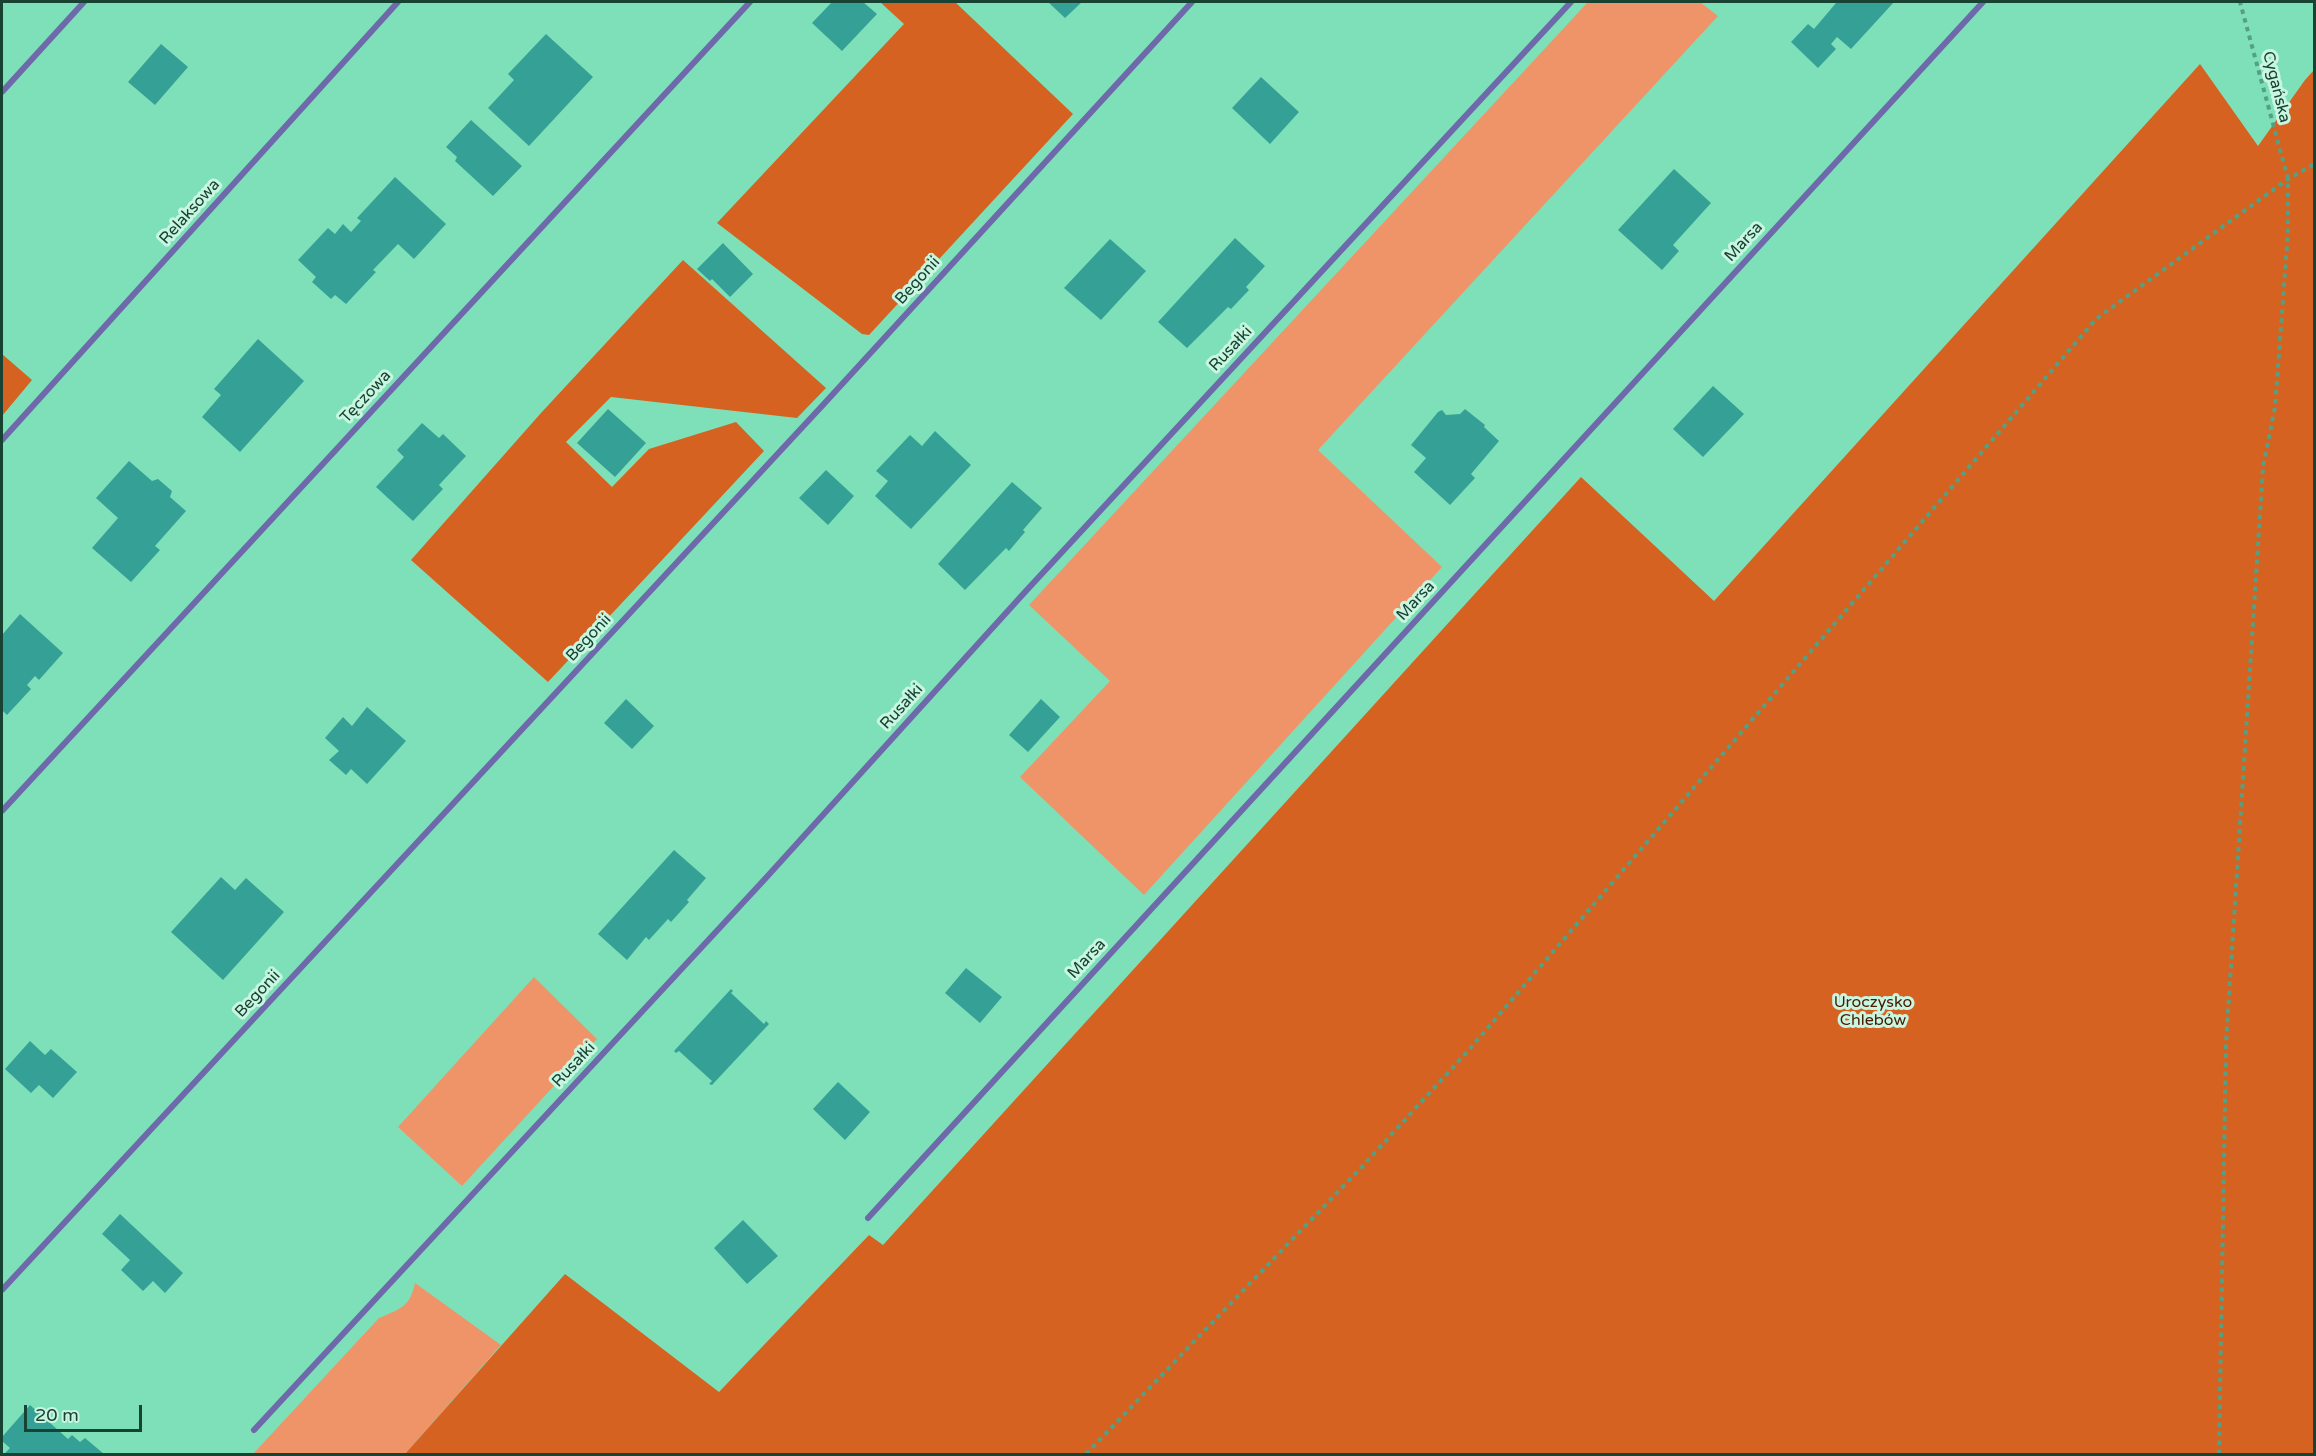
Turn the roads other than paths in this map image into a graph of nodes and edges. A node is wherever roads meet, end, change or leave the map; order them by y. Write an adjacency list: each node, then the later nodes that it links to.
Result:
1 (84, 2): 7 (street)
2 (398, 2): 8 (street, Relaksowa)
3 (750, 2): 9 (street, Tęczowa)
4 (1192, 2): 11 (street, Begonii)
5 (1571, 2): 12 (street, Rusałki)
6 (1983, 2): 10 (street, Marsa)
7 (2, 92)
8 (2, 440)
9 (2, 811)
10 (868, 1218)
11 (2, 1290)
12 (254, 1430)

